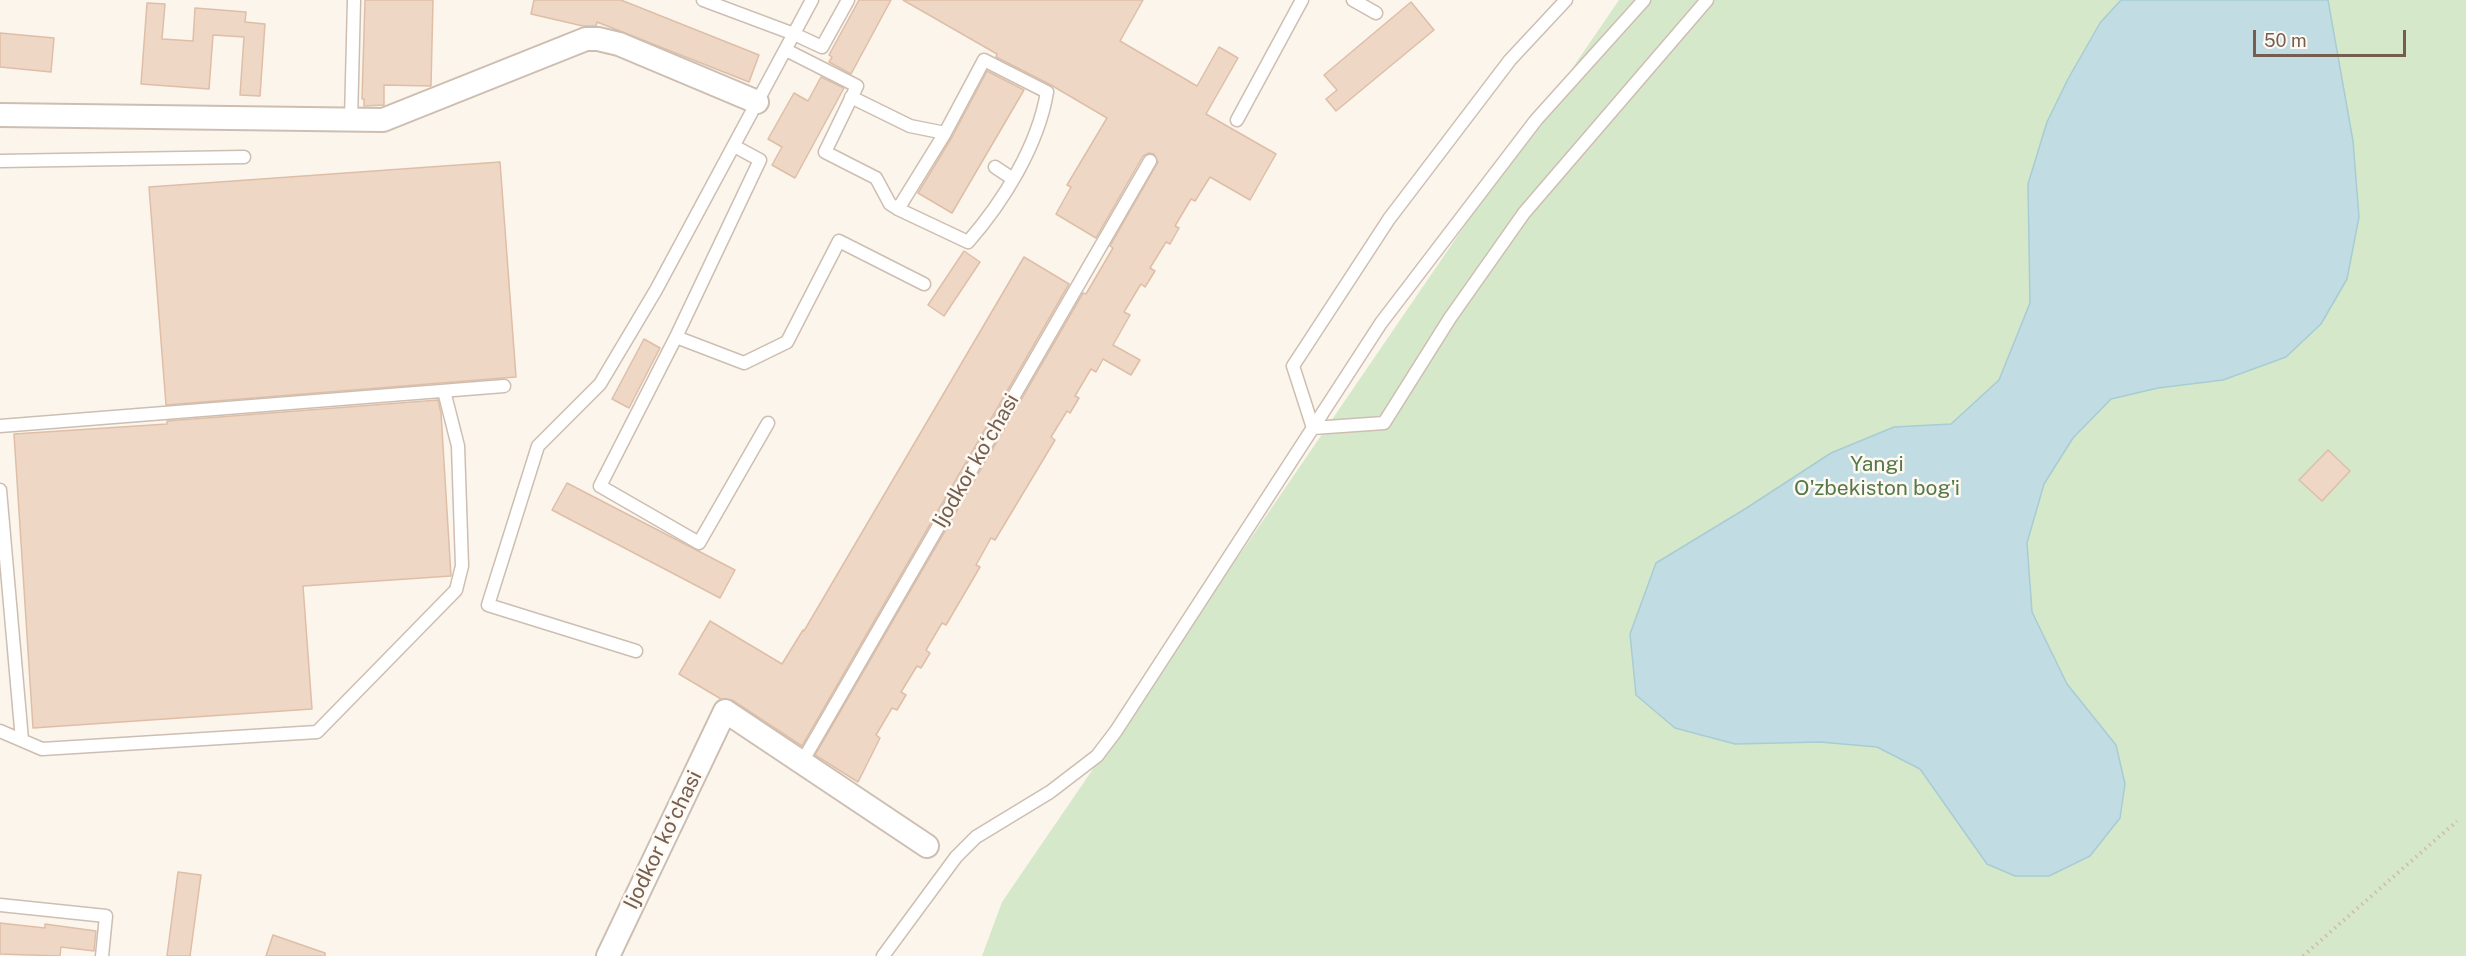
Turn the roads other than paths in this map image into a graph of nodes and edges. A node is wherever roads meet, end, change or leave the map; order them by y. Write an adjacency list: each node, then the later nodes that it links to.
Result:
1 (354, 0): 16 (lane)
2 (703, 0): 11 (lane)
3 (812, 0): 11 (lane)
4 (848, 0): 11 (lane)
5 (1302, 0): 17 (lane)
6 (1353, 0): 10 (lane)
7 (1566, 0): 32 (lane)
8 (1644, 0): 32 (lane)
9 (1707, 0): 32 (lane)
10 (1376, 13)
11 (794, 34): 12 (lane)
12 (786, 50): 13 (lane); 14 (lane)
13 (851, 97): 18 (lane); 25 (lane)
14 (757, 102): 16 (street); 19 (lane)
15 (0, 115): 16 (street)
16 (351, 120)
17 (1237, 120)
18 (945, 132): 24 (lane); 25 (lane)
19 (734, 146): 27 (lane); 34 (lane)
20 (244, 157): 21 (lane)
21 (0, 161)
22 (1150, 161): 37 (lane, Ijodkor koʻchasi)
23 (995, 167): 24 (lane)
24 (1013, 178): 25 (lane)
25 (898, 209)
26 (924, 284): 27 (lane)
27 (676, 337): 30 (lane)
28 (504, 386): 29 (lane)
29 (444, 391): 31 (lane); 36 (lane)
30 (768, 423)
31 (0, 426)
32 (1312, 428): 42 (lane)
33 (0, 490): 36 (lane)
34 (636, 651)
35 (0, 731): 36 (lane)
36 (22, 740)
37 (802, 762): 38 (street, Ijodkor koʻchasi); 41 (street, Ijodkor koʻchasi)
38 (927, 846)
39 (0, 905): 40 (lane)
40 (102, 956)
41 (608, 956)
42 (884, 956)

